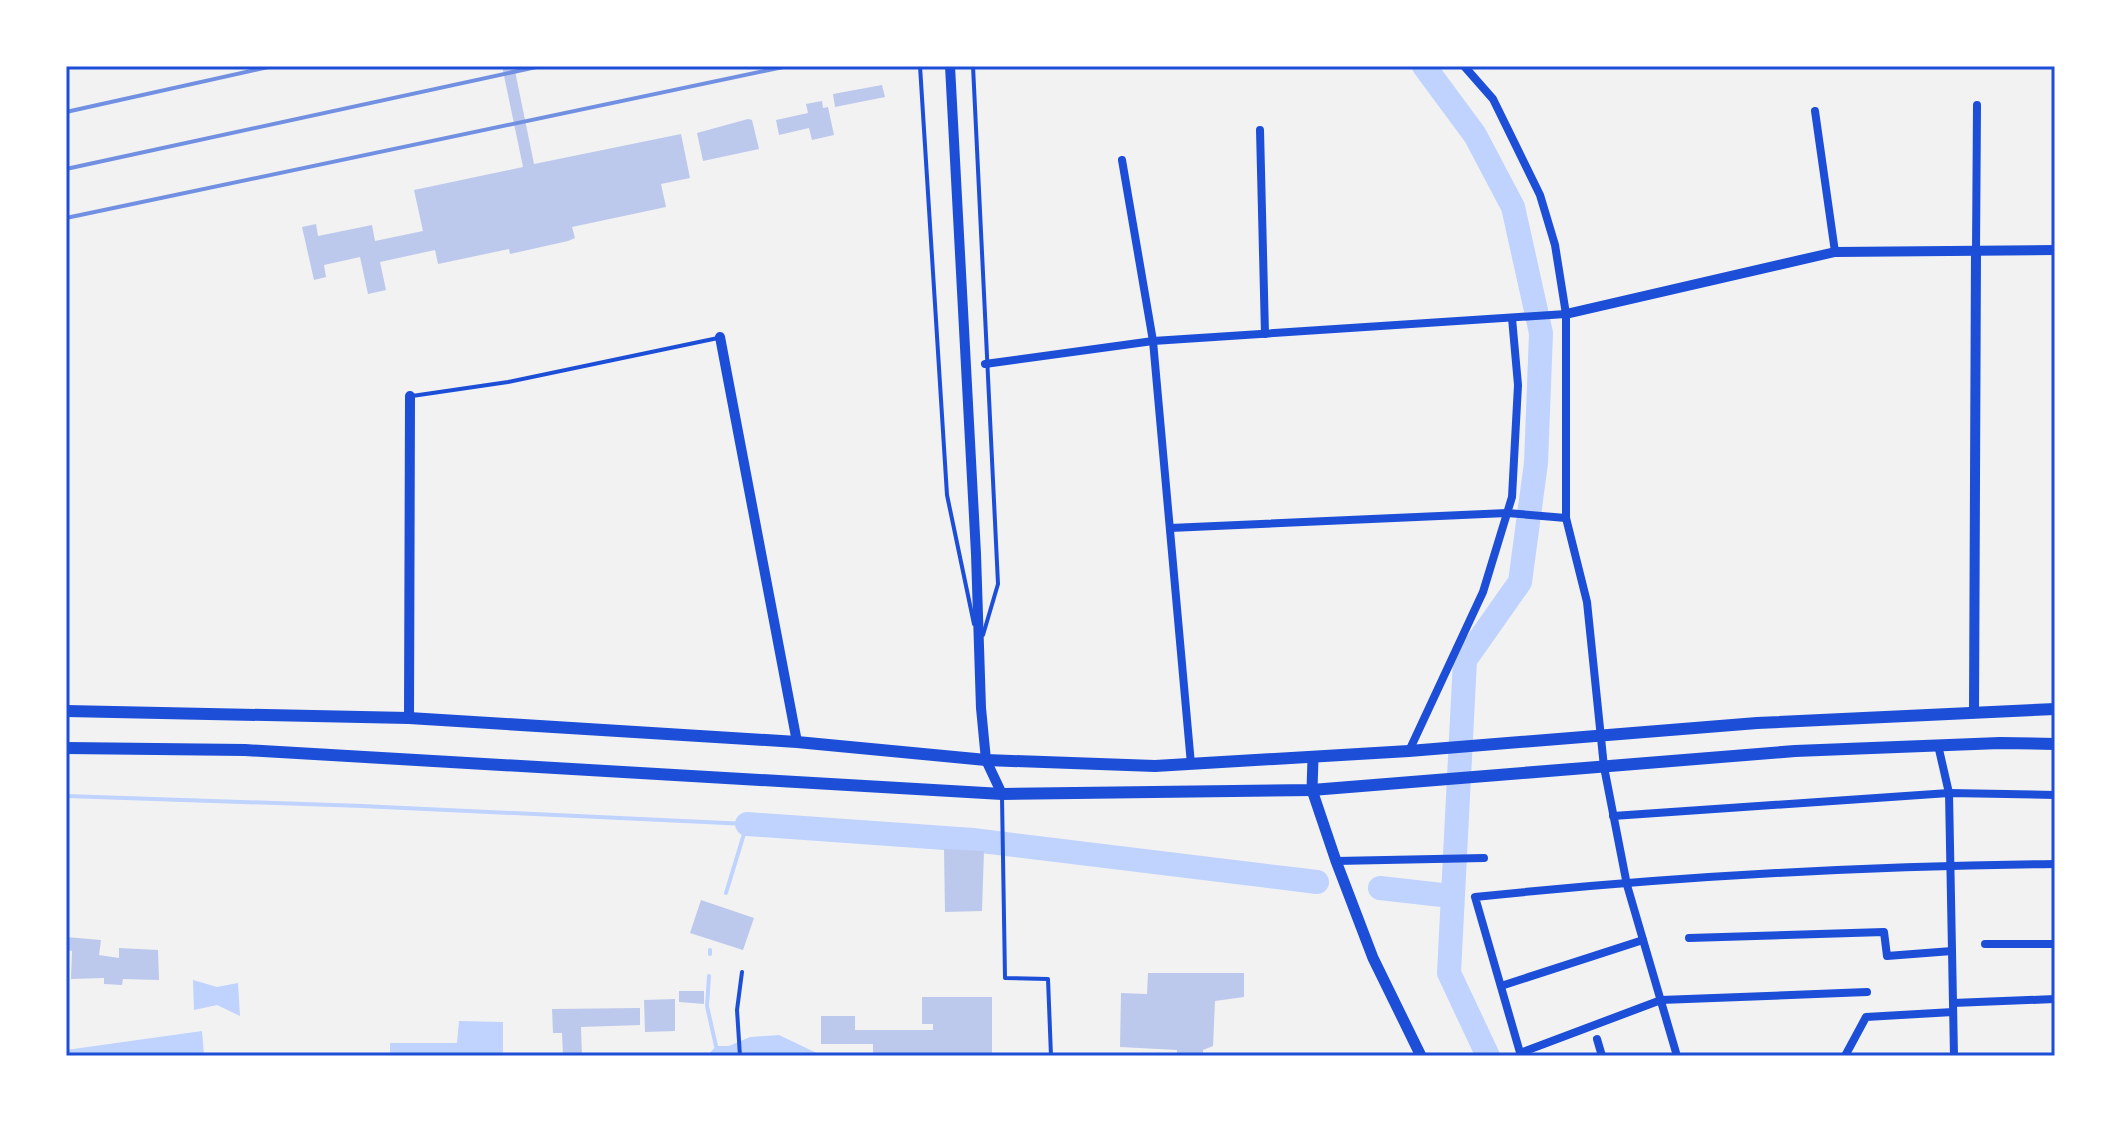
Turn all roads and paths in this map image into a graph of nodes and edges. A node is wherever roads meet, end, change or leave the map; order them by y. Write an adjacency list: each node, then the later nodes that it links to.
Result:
1 (920, 66): 22 (lane)
2 (950, 66): 22 (street)
3 (973, 66): 17 (lane)
4 (1464, 66): 12 (street)
5 (1977, 105): 9 (street)
6 (1815, 111): 11 (street)
7 (1260, 130): 14 (street)
8 (1122, 160): 16 (street)
9 (1976, 250): 10 (street); 11 (street); 25 (street)
10 (2055, 250)
11 (1835, 252): 12 (street)
12 (1566, 314): 13 (street); 20 (street)
13 (1512, 318): 14 (street); 19 (street)
14 (1265, 334): 16 (street)
15 (720, 337): 18 (lane); 28 (street)
16 (1153, 341): 17 (street); 21 (street)
17 (985, 364): 22 (lane)
18 (410, 396): 26 (street)
19 (1511, 514): 20 (street); 21 (street); 32 (street)
20 (1566, 518): 27 (street)
21 (1170, 528): 35 (street)
22 (979, 649): 34 (street)
23 (2055, 709): 25 (main road)
24 (66, 711): 26 (main road)
25 (1974, 713): 27 (main road)
26 (409, 718): 28 (main road)
27 (1601, 735): 32 (main road); 36 (street)
28 (797, 742): 34 (main road)
29 (2055, 744): 30 (main road)
30 (1938, 745): 36 (main road); 38 (street)
31 (66, 748): 39 (main road)
32 (1410, 751): 33 (main road)
33 (1313, 758): 35 (main road); 37 (main road)
34 (986, 760): 35 (main road); 39 (street)
35 (1191, 764)
36 (1604, 767): 37 (main road); 41 (street)
37 (1312, 790): 39 (main road); 43 (main road)
38 (1949, 793): 40 (street); 41 (street); 45 (street)
39 (1002, 794): 61 (lane)
40 (2055, 795)
41 (1613, 816): 46 (street)
42 (1484, 858): 43 (street)
43 (1336, 861): 62 (main road)
44 (2055, 864): 45 (street)
45 (1950, 865): 46 (street); 51 (street)
46 (1626, 881): 48 (street); 53 (street)
47 (1689, 938): 51 (street)
48 (1643, 940): 53 (street); 56 (street)
49 (1985, 944): 50 (street)
50 (2055, 944)
51 (1952, 951): 57 (street)
52 (742, 972): 60 (lane)
53 (1501, 986): 59 (street)
54 (1867, 992): 56 (street)
55 (2055, 999): 57 (street)
56 (1661, 1000): 59 (street); 64 (street)
57 (1953, 1007): 65 (street); 66 (street)
58 (1597, 1039): 63 (street)
59 (1521, 1054)
60 (740, 1056)
61 (1051, 1056)
62 (1421, 1056)
63 (1602, 1056)
64 (1677, 1056)
65 (1845, 1056)
66 (1954, 1056)

